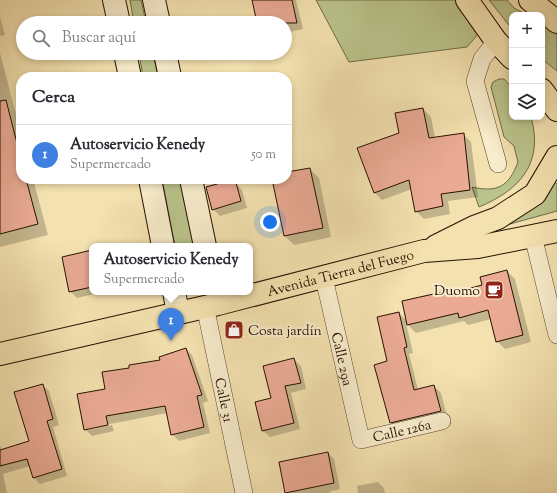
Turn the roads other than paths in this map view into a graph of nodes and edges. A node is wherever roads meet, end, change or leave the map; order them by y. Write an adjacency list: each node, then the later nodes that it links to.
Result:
1 (114, 0): 5 (main road)
2 (154, 0): 6 (main road)
3 (467, 0): 8 (highway)
4 (530, 0): 7 (highway)
5 (117, 16)
6 (157, 16)
7 (557, 22)
8 (496, 41): 9 (highway); 17 (street)
9 (509, 55)
10 (126, 60): 12 (main road)
11 (166, 60): 13 (main road)
12 (129, 72)
13 (169, 72)
14 (545, 94): 15 (highway)
15 (557, 110)
16 (557, 158): 24 (highway, Avenida Tierra del Fuego)
17 (498, 164)
18 (151, 184): 22 (main road)
19 (192, 184): 23 (main road)
20 (557, 232): 21 (highway, Avenida Tierra del Fuego)
21 (533, 236): 24 (highway, Avenida Tierra del Fuego); 30 (street)
22 (162, 243)
23 (205, 243)
24 (424, 251): 25 (highway, Avenida Tierra del Fuego)
25 (324, 278): 26 (highway, Avenida Tierra del Fuego); 33 (street, Calle 29a)
26 (253, 293)
27 (242, 295): 28 (highway, Avenida Tierra del Fuego)
28 (213, 301): 29 (highway, Avenida Tierra del Fuego); 34 (street, Calle 31)
29 (176, 302): 31 (highway, Avenida Tierra del Fuego)
30 (557, 335)
31 (0, 354)
32 (442, 421): 33 (street, Calle 126a)
33 (361, 440)
34 (244, 493)

